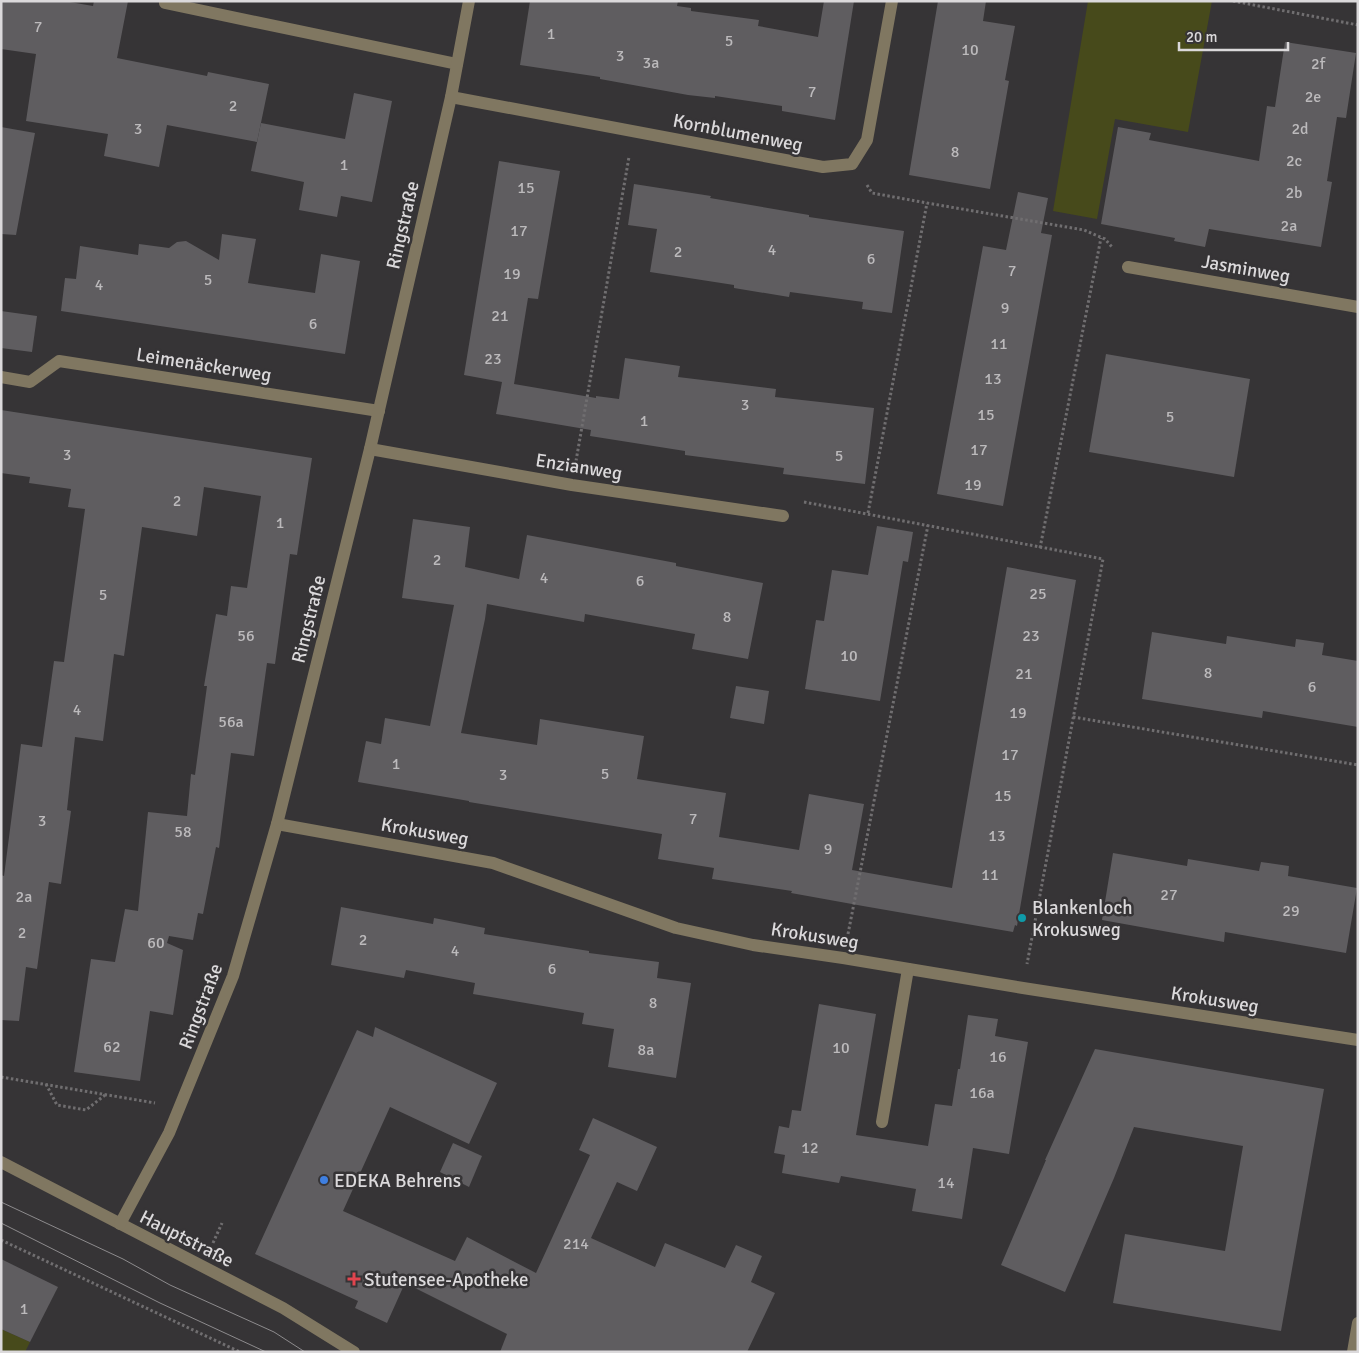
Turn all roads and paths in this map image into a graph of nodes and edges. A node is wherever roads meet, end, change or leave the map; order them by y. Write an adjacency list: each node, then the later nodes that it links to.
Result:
1 (469, 1): 6 (street, Ringstraße)
2 (892, 1): 9 (street)
3 (1233, 1): 5 (path)
4 (165, 3): 6 (street)
5 (1358, 25)
6 (457, 64): 7 (street, Ringstraße)
7 (451, 97): 8 (street, Kornblumenweg); 14 (street, Ringstraße)
8 (633, 131): 9 (street, Kornblumenweg); 16 (path)
9 (852, 164): 10 (path)
10 (927, 203): 17 (path); 20 (path)
11 (1128, 267): 12 (street, Jasminweg)
12 (1358, 307)
13 (1, 377): 14 (street, Leimenäckerweg)
14 (379, 411): 15 (street, Ringstraße)
15 (370, 449): 16 (street, Enzianweg); 23 (street, Ringstraße)
16 (572, 485): 18 (street, Enzianweg)
17 (868, 514): 18 (path); 19 (path)
18 (783, 516)
19 (928, 525): 20 (path); 24 (path)
20 (1040, 548): 21 (path)
21 (1073, 717): 22 (path); 26 (path)
22 (1358, 765)
23 (277, 824): 24 (street, Krokusweg); 31 (street, Ringstraße)
24 (843, 958): 25 (street, Krokusweg)
25 (908, 969): 26 (street, Krokusweg); 32 (street)
26 (1023, 988): 27 (street, Krokusweg)
27 (1358, 1040)
28 (1, 1077): 29 (path)
29 (46, 1084): 30 (path); 30 (path)
30 (106, 1094): 31 (path)
31 (180, 1107): 34 (street, Ringstraße)
32 (882, 1122)
33 (1, 1162): 34 (street, Hauptstraße)
34 (120, 1224): 38 (street, Hauptstraße)
35 (1, 1240): 37 (path)
36 (1358, 1323): 39 (street)
37 (240, 1352)
38 (354, 1352)
39 (1353, 1352)

